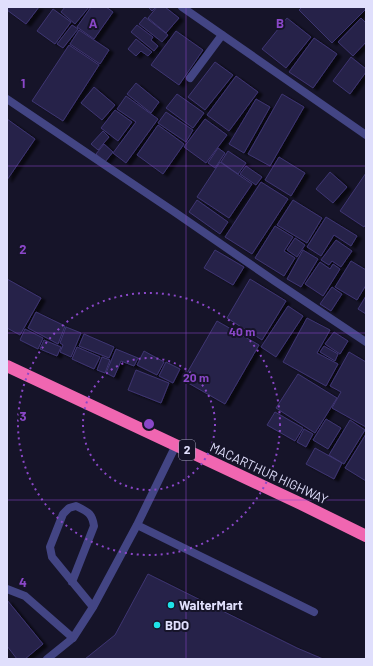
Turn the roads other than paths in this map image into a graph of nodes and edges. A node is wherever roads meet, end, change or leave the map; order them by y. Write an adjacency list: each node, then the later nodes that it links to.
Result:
1 (182, 7): 2 (street)
2 (222, 35): 3 (street); 5 (street)
3 (190, 78)
4 (7, 99): 6 (street)
5 (366, 135)
6 (366, 342)
7 (7, 366): 8 (highway, MACARTHUR HIGHWAY / 2)
8 (176, 445): 9 (street); 10 (highway, MACARTHUR HIGHWAY / 2)
9 (137, 525): 13 (street); 14 (street)
10 (366, 536)
11 (72, 582): 11 (street); 13 (street)
12 (7, 589): 15 (street)
13 (93, 608): 15 (street)
14 (314, 612)
15 (73, 638): 16 (street)
16 (47, 659)

